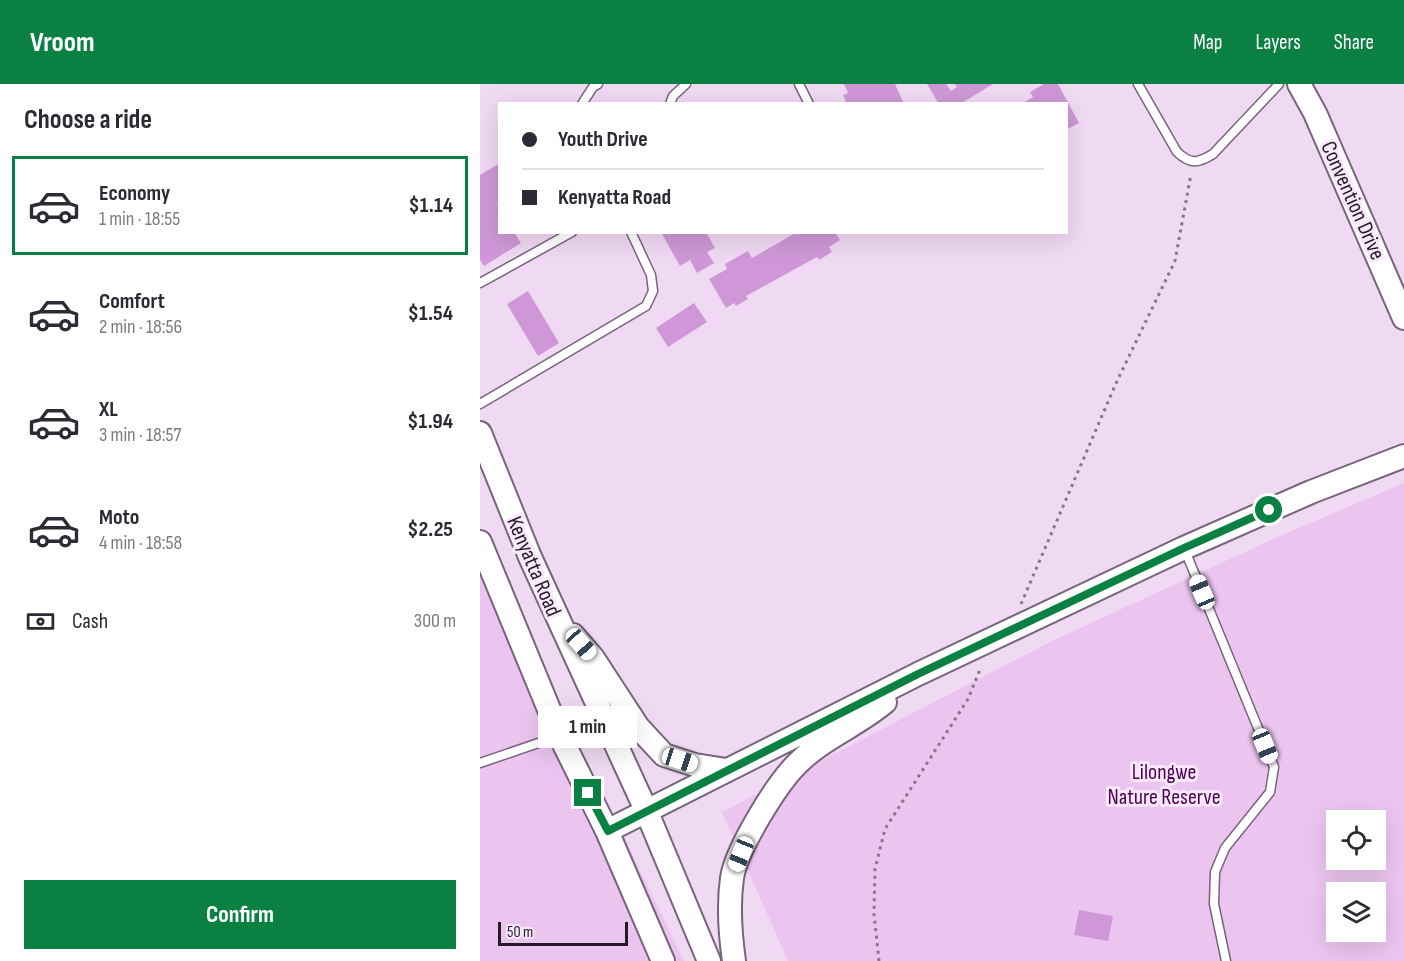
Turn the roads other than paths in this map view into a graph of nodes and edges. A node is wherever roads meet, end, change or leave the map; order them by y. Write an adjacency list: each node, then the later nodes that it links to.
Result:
1 (598, 84): 7 (lane)
2 (686, 84): 8 (lane)
3 (799, 84): 9 (lane)
4 (1138, 84): 5 (lane)
5 (1279, 84)
6 (1299, 84): 13 (main road, Convention Drive)
7 (583, 102)
8 (671, 102)
9 (808, 102)
10 (568, 234): 12 (lane)
11 (632, 234): 14 (lane)
12 (480, 283)
13 (1404, 318)
14 (480, 404)
15 (480, 432): 19 (main road, Kenyatta Road)
16 (1404, 456): 18 (main road)
17 (480, 542): 21 (main road, Kenyatta Road)
18 (1184, 548): 20 (main road); 29 (lane)
19 (556, 616): 23 (main road); 24 (main road, Kenyatta Road)
20 (918, 674): 23 (main road); 28 (main road)
21 (560, 736): 22 (lane); 25 (main road, Kenyatta Road)
22 (480, 763)
23 (726, 770): 24 (main road)
24 (646, 810): 25 (main road); 27 (main road, Kenyatta Road)
25 (608, 831): 26 (main road, Kenyatta Road)
26 (663, 961)
27 (709, 961)
28 (734, 961)
29 (1226, 961)

